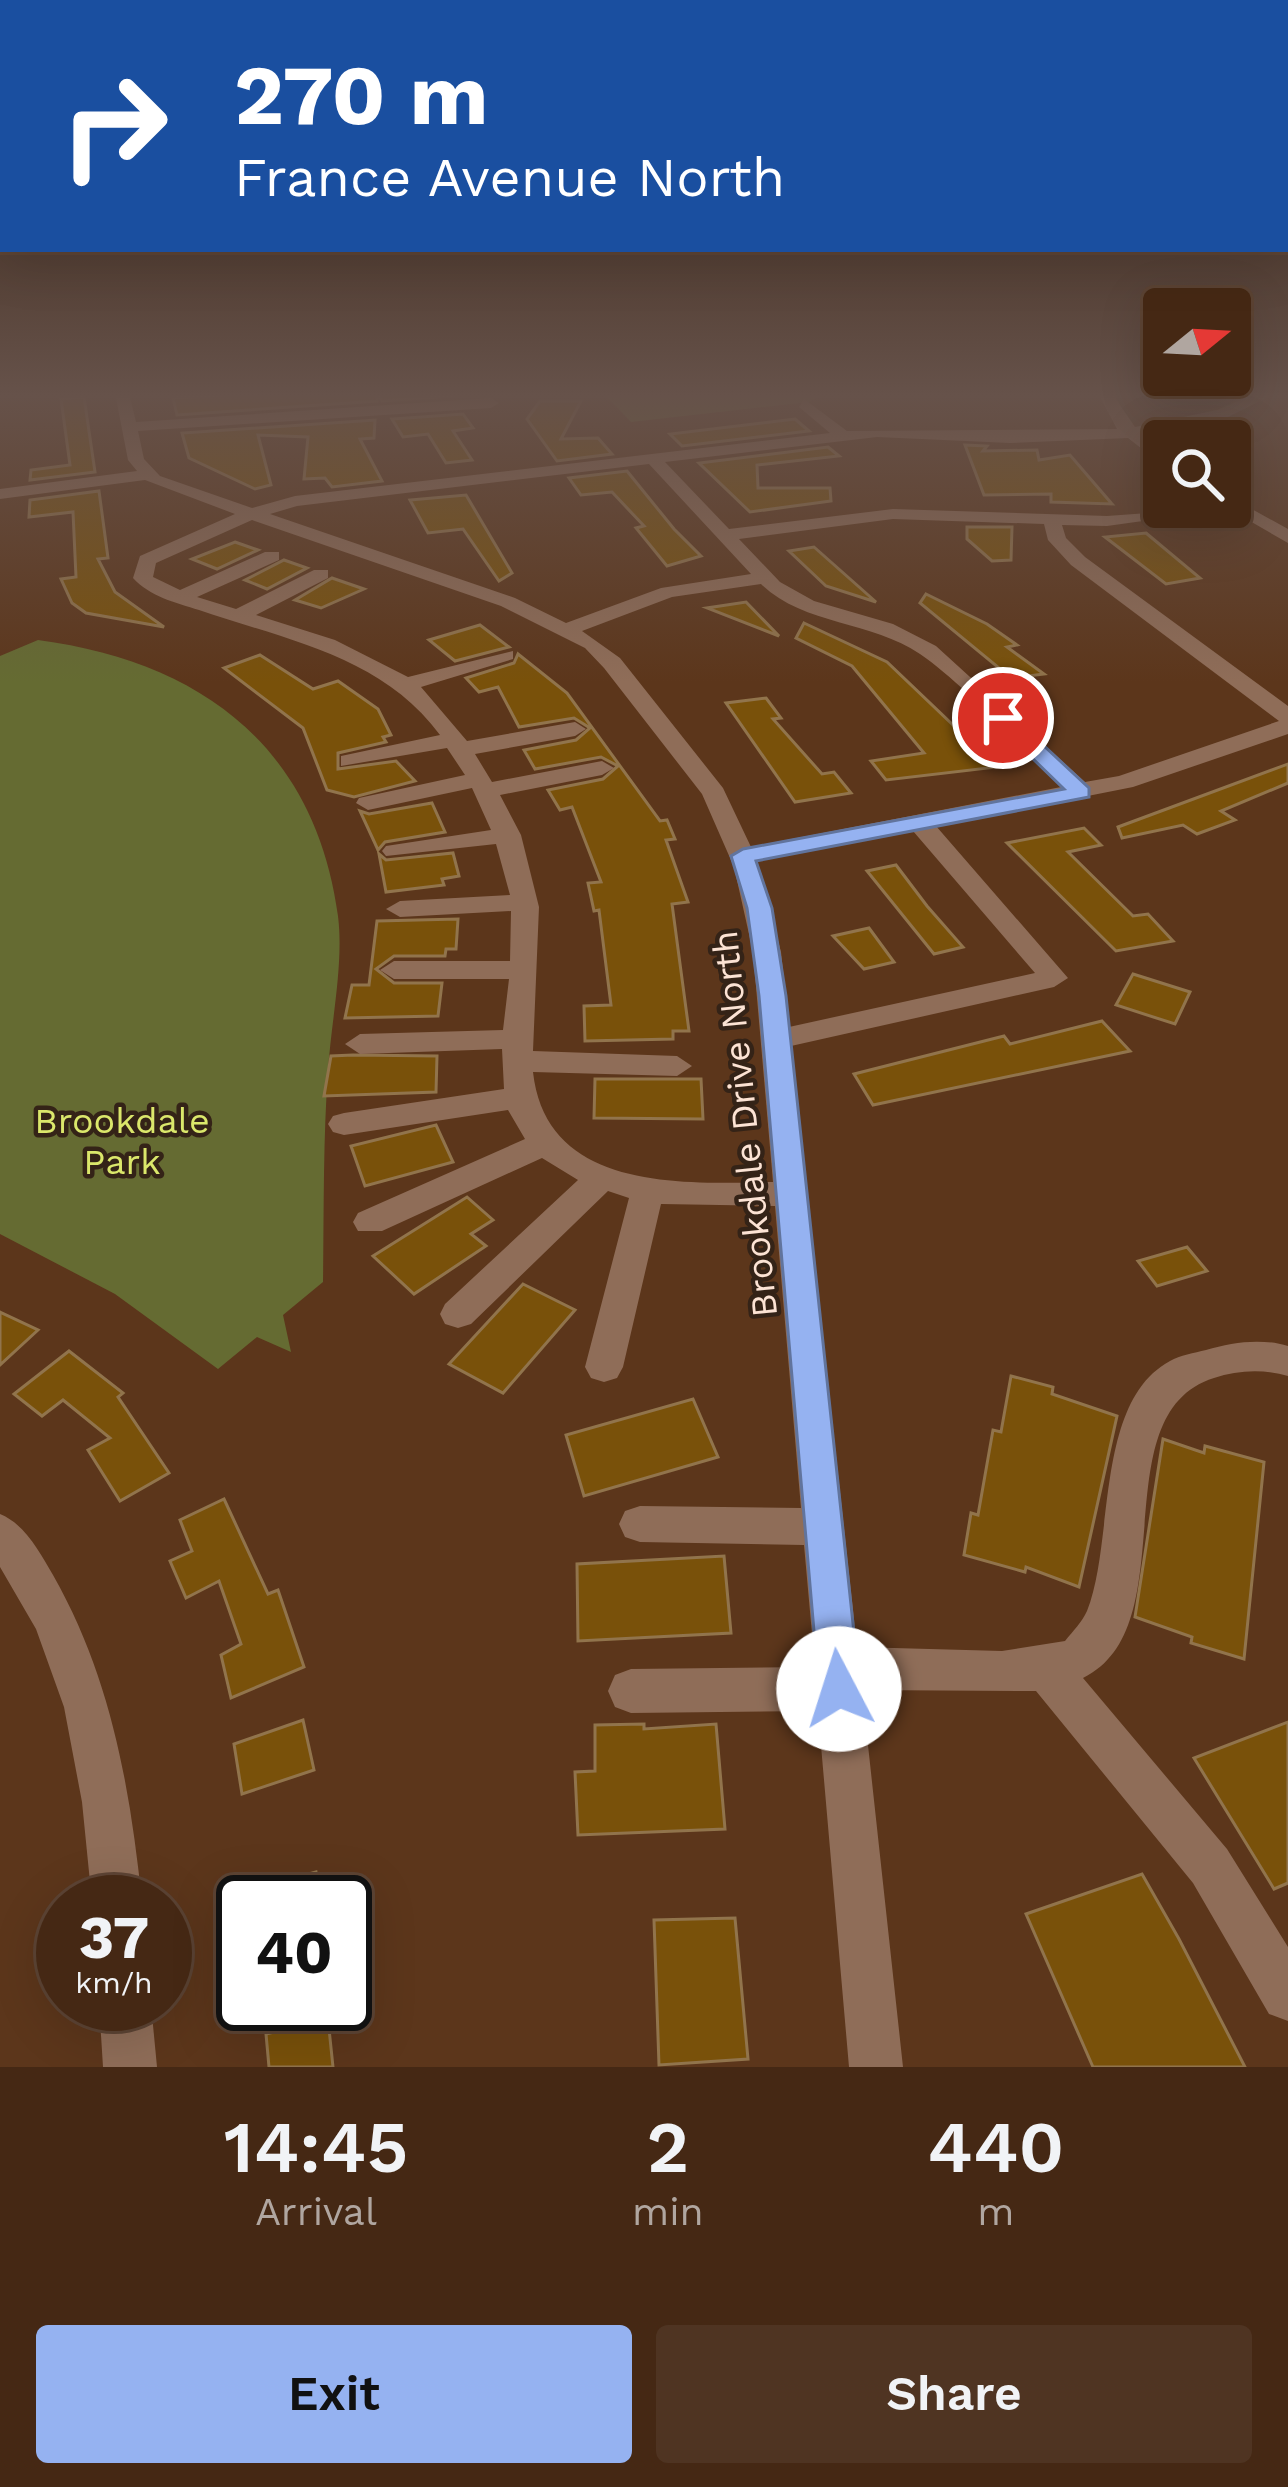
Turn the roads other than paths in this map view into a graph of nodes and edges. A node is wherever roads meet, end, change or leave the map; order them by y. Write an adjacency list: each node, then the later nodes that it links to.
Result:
1 (35, 489): 5 (street)
2 (172, 489): 9 (street, Brookdale Drive North)
3 (387, 489): 9 (street)
4 (682, 489): 10 (street)
5 (0, 494)
6 (1143, 516): 8 (street)
7 (1251, 517): 11 (street)
8 (1052, 520): 10 (street); 20 (street)
9 (240, 525): 15 (street); 17 (street, Brookdale Drive North)
10 (725, 535): 14 (street)
11 (1288, 537)
12 (272, 556): 15 (street)
13 (321, 574): 16 (street)
14 (765, 578): 17 (street); 26 (street)
15 (180, 597): 16 (street)
16 (236, 616): 19 (street)
17 (569, 628): 31 (street, Brookdale Drive North)
18 (506, 656): 19 (street)
19 (404, 685): 22 (street)
20 (1288, 721): 26 (street)
21 (574, 729): 22 (street)
22 (454, 745): 23 (street); 25 (street)
23 (349, 761)
24 (602, 768): 25 (street)
25 (480, 786): 27 (street); 29 (street)
26 (1081, 792): 28 (street)
27 (368, 803)
28 (920, 823): 31 (street); 36 (street)
29 (508, 835): 30 (street); 32 (street)
30 (395, 851)
31 (743, 856): 36 (street, Brookdale Drive North)
32 (524, 902): 33 (street); 35 (street)
33 (400, 909)
34 (394, 970): 35 (street)
35 (523, 970): 38 (street)
36 (777, 1039): 45 (street, Brookdale Drive North)
37 (360, 1044): 38 (street)
38 (517, 1050): 39 (street); 40 (street)
39 (677, 1066)
40 (518, 1098): 41 (street); 42 (street)
41 (344, 1124)
42 (547, 1143): 43 (street); 46 (street)
43 (602, 1177): 44 (street); 47 (street)
44 (648, 1189): 45 (street); 49 (street)
45 (792, 1194): 51 (street, Brookdale Drive North)
46 (370, 1222)
47 (458, 1314)
48 (1288, 1361): 53 (street)
49 (604, 1367)
50 (640, 1525): 51 (street)
51 (824, 1527): 54 (street, Brookdale Drive North)
52 (0, 1533): 56 (street)
53 (1049, 1672): 54 (street); 57 (street)
54 (838, 1678): 55 (street); 60 (street, Brookdale Drive North)
55 (631, 1691)
56 (114, 1875)
57 (1288, 1995)
58 (127, 2031): 59 (street)
59 (130, 2067)
60 (876, 2067)

